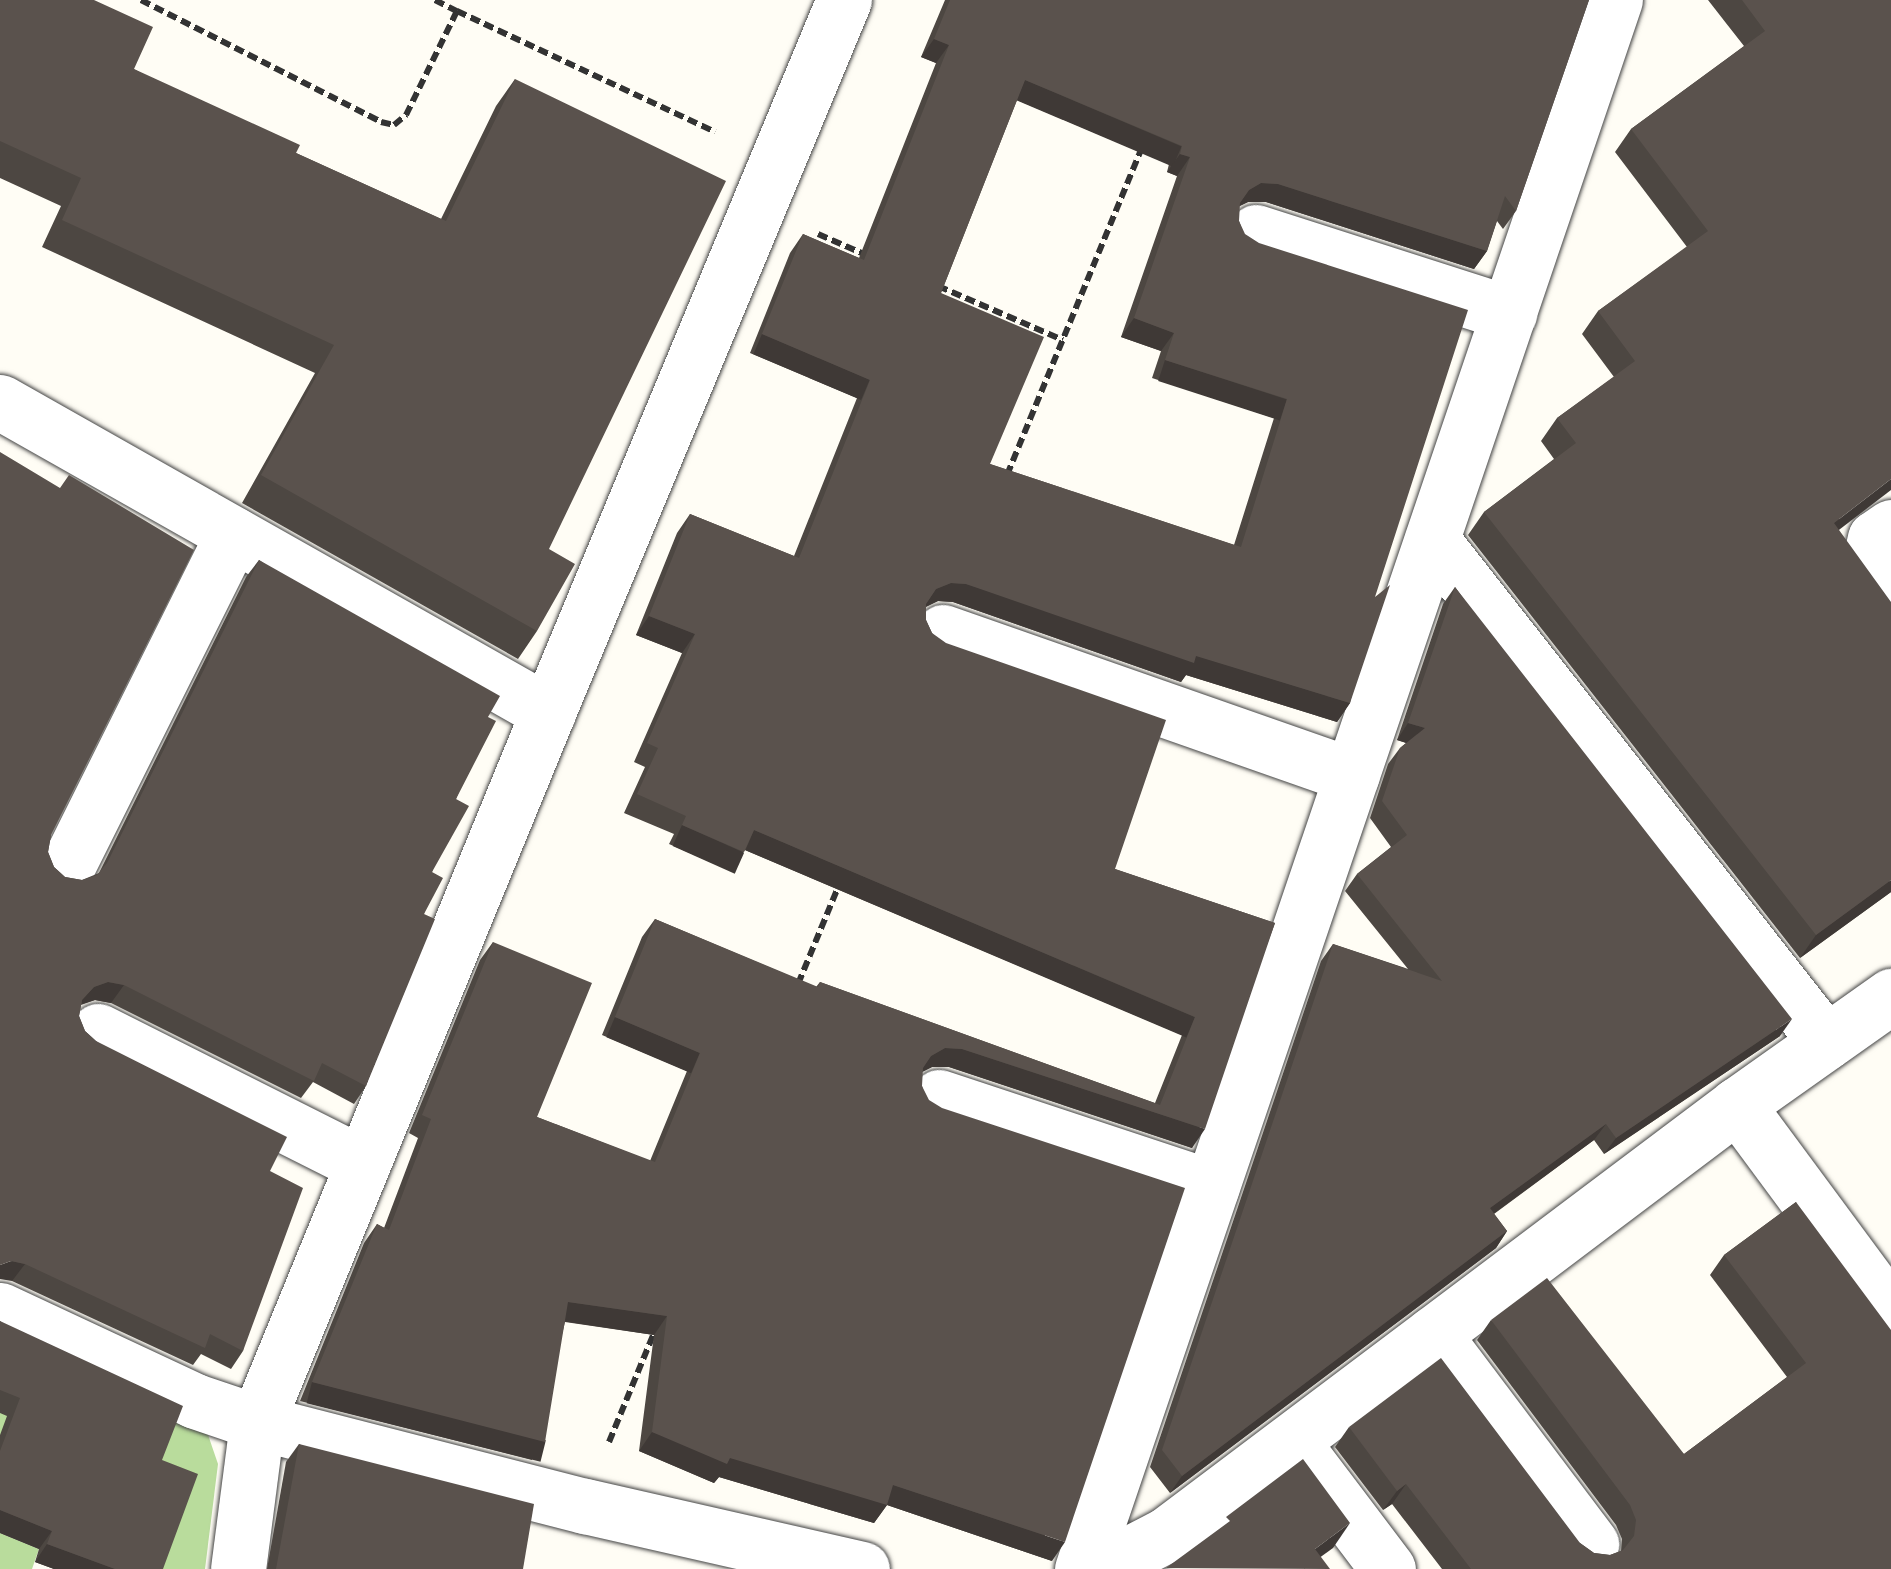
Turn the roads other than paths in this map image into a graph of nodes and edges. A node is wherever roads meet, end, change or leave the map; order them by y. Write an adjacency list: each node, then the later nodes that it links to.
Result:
1 (844, 0): 11 (street)
2 (1615, 0): 4 (street)
3 (1256, 232): 4 (street)
4 (1509, 313): 8 (street)
5 (0, 402): 7 (street)
6 (1891, 527): 9 (street)
7 (233, 534): 11 (street); 13 (street)
8 (1432, 540): 12 (street); 16 (street)
9 (1891, 588)
10 (943, 632): 12 (street)
11 (548, 712): 19 (street)
12 (1352, 775): 20 (street)
13 (67, 867)
14 (1891, 996): 16 (street)
15 (98, 1031): 19 (street)
16 (1826, 1042): 18 (street)
17 (939, 1098): 20 (street)
18 (1736, 1105): 22 (street); 23 (street)
19 (362, 1164): 24 (street)
20 (1212, 1187): 29 (street)
21 (0, 1310): 24 (street)
22 (1891, 1313)
23 (1433, 1334): 25 (street); 26 (street)
24 (256, 1422): 27 (street); 28 (street)
25 (1292, 1442): 30 (street); 31 (street)
26 (1590, 1544)
27 (238, 1569)
28 (862, 1569)
29 (1082, 1569)
30 (1100, 1569)
31 (1388, 1569)

